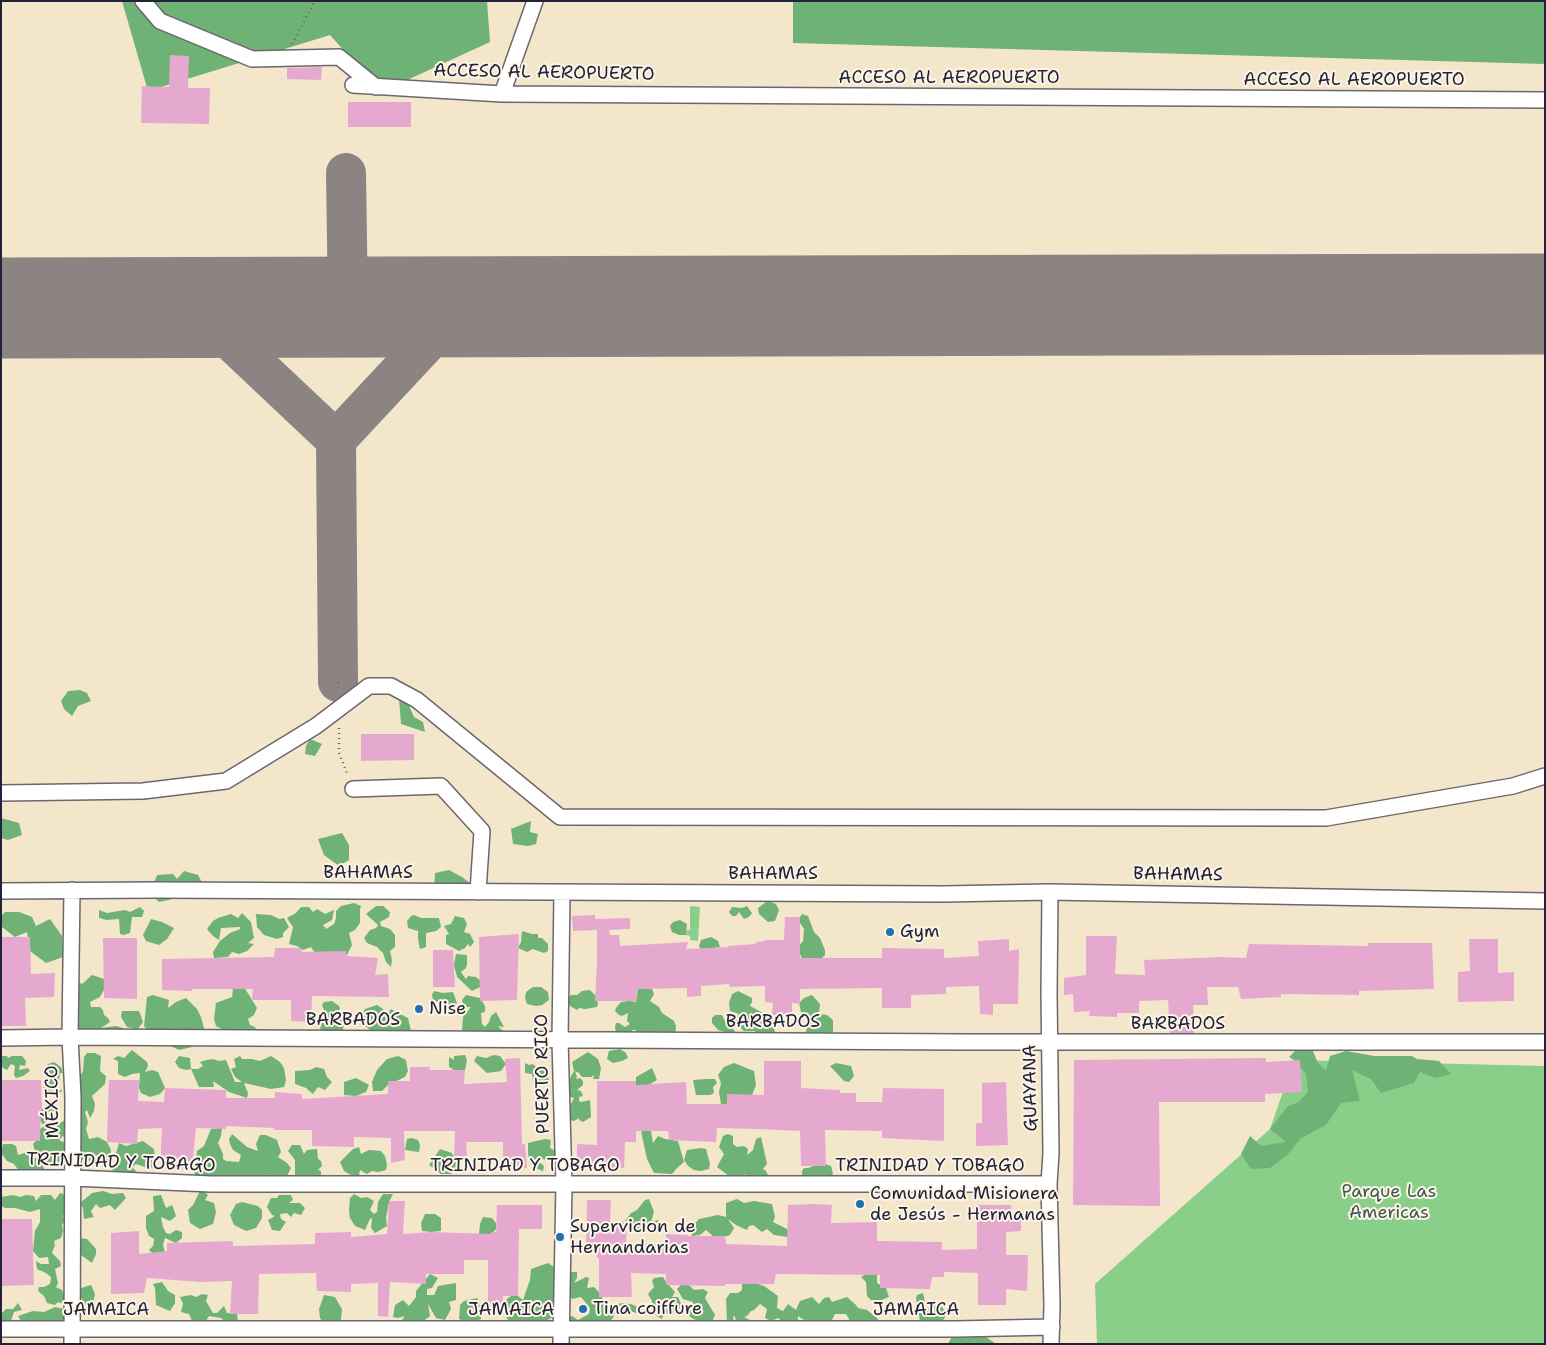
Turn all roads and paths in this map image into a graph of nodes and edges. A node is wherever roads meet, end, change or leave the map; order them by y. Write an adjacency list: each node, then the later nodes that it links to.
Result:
1 (143, 1): 4 (street)
2 (315, 1): 4 (path)
3 (536, 1): 7 (street)
4 (284, 58): 6 (street)
5 (353, 85): 6 (street, ACCESO AL AEROPUERTO)
6 (376, 87): 7 (street, ACCESO AL AEROPUERTO)
7 (502, 94): 8 (street, ACCESO AL AEROPUERTO)
8 (1545, 100)
9 (338, 682): 10 (path)
10 (338, 709): 11 (street); 12 (path); 13 (street)
11 (1545, 776)
12 (353, 789): 16 (street)
13 (1, 793)
14 (72, 890): 15 (street, BAHAMAS); 16 (street, BAHAMAS); 20 (street, MÉXICO)
15 (1, 891)
16 (478, 892): 18 (street, BAHAMAS)
17 (1050, 892): 18 (street, BAHAMAS); 19 (street, BAHAMAS); 23 (street, GUAYANA)
18 (562, 893): 22 (street, PUERTO RICO)
19 (1545, 901)
20 (70, 1037): 21 (street, BARBADOS); 22 (street, BARBADOS); 26 (street, MÉXICO)
21 (1, 1038)
22 (560, 1040): 23 (street, BARBADOS); 27 (street, PUERTO RICO)
23 (1049, 1042): 24 (street, BARBADOS); 28 (street, GUAYANA)
24 (1545, 1042)
25 (1, 1178): 26 (street, TRINIDAD Y TOBAGO)
26 (72, 1178): 27 (street, TRINIDAD Y TOBAGO); 31 (street, MÉXICO)
27 (564, 1184): 28 (street, TRINIDAD Y TOBAGO); 32 (street, PUERTO RICO)
28 (1049, 1184): 29 (street, GUAYANA)
29 (1052, 1327): 32 (street, JAMAICA); 33 (street, GUAYANA)
30 (1, 1329): 31 (street, JAMAICA)
31 (72, 1336): 32 (street, JAMAICA)
32 (561, 1336)
33 (1051, 1344)

